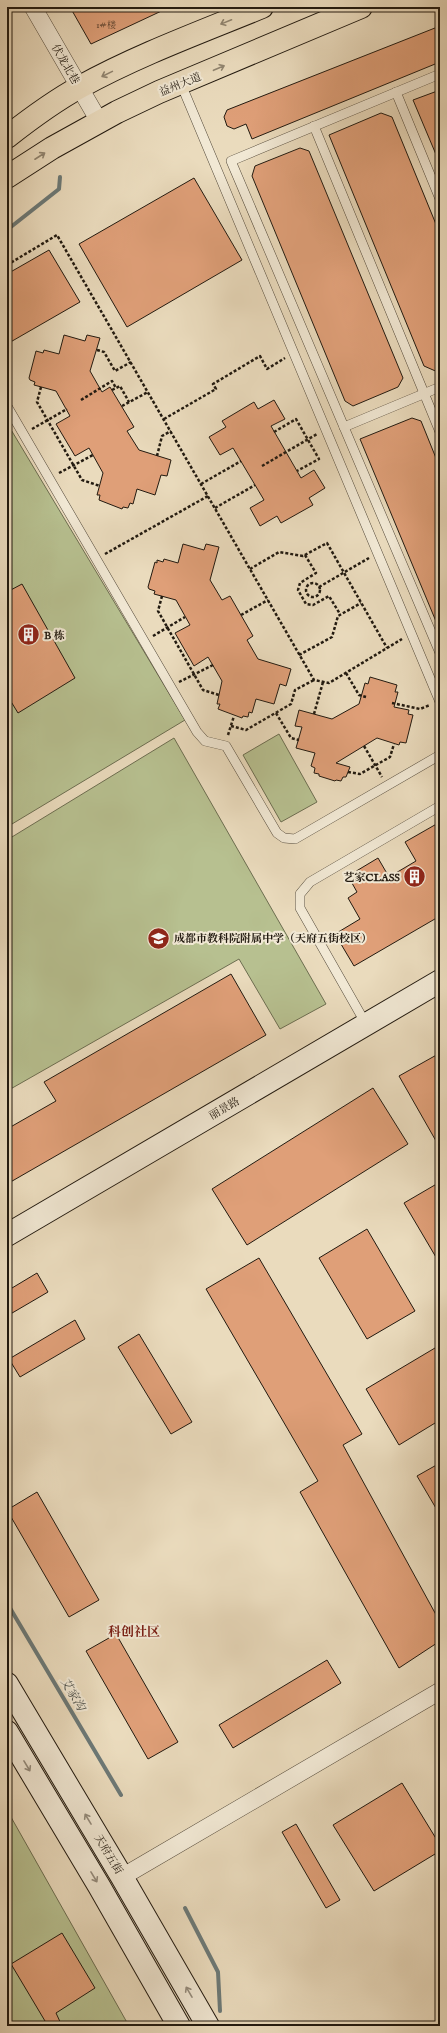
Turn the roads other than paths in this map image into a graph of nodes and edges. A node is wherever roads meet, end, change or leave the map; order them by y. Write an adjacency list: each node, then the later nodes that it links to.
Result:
1 (33, 7): 6 (street, 伏龙北巷)
2 (262, 7): 6 (main road, one-way to 6)
3 (361, 7): 5 (main road, 益州大道, one-way to 3)
4 (440, 74): 7 (lane)
5 (181, 84): 8 (main road, 益州大道); 19 (lane)
6 (80, 87): 8 (street, 伏龙北巷); 10 (main road)
7 (396, 92): 9 (lane); 12 (lane)
8 (99, 121): 11 (main road, 益州大道, one-way to 8)
9 (314, 126): 14 (lane); 16 (lane)
10 (7, 137)
11 (7, 177)
12 (440, 199)
13 (440, 388): 14 (lane)
14 (424, 394): 16 (lane); 17 (lane)
15 (7, 406): 20 (lane)
16 (344, 428): 18 (lane)
17 (440, 432)
18 (440, 653)
19 (440, 702)
20 (440, 755)
21 (440, 806): 23 (lane)
22 (440, 982): 23 (street, 丽景路)
23 (366, 1025): 24 (street, 丽景路)
24 (7, 1235)
25 (7, 1684): 28 (street, 天府五街, one-way to 25)
26 (440, 1691): 28 (street)
27 (7, 1732): 29 (street, one-way to 29)
28 (122, 1877): 30 (street, 天府五街, one-way to 28)
29 (179, 2026)
30 (208, 2026)

